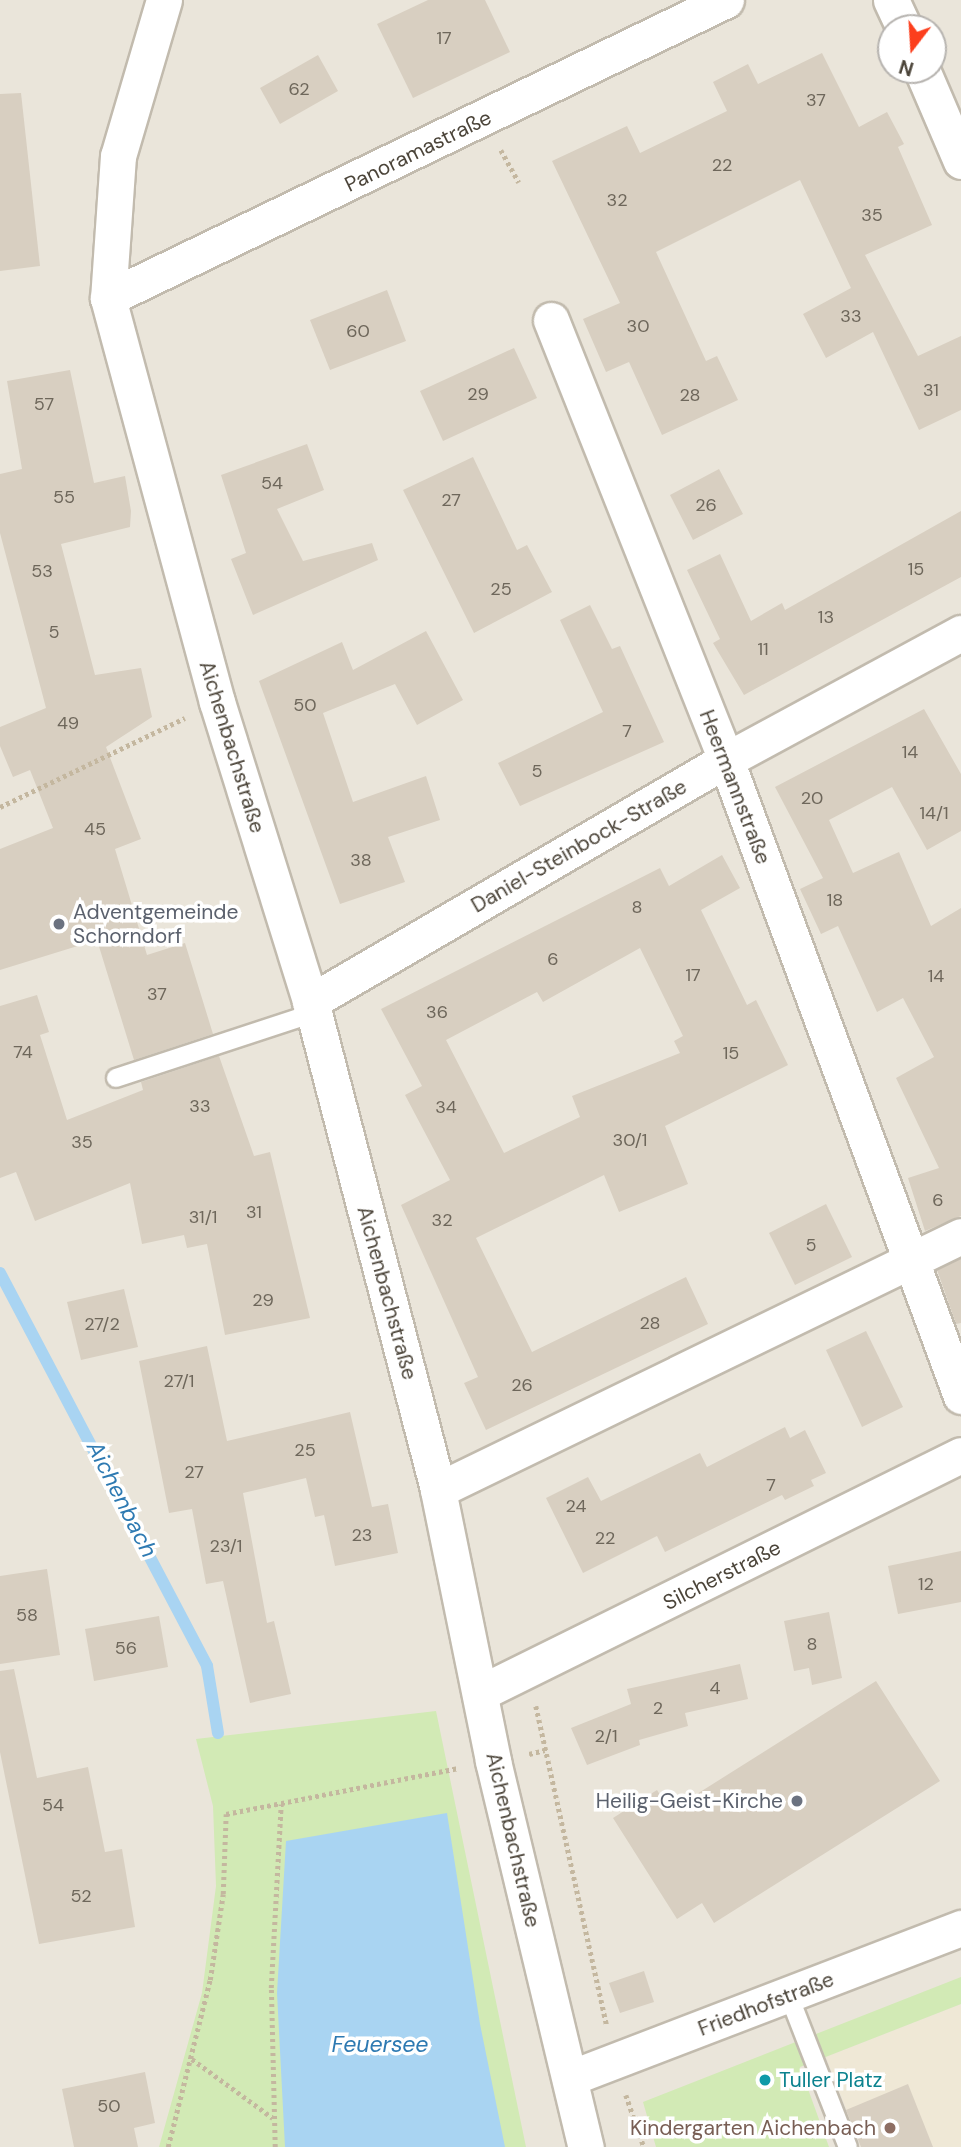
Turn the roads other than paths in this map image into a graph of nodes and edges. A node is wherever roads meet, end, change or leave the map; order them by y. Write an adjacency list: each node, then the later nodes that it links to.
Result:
1 (164, 0): 5 (street, Aichenbachstraße)
2 (726, 0): 5 (street, Panoramastraße)
3 (928, 84): 4 (street)
4 (961, 161)
5 (108, 298): 9 (street, Aichenbachstraße)
6 (551, 320): 8 (street, Heermannstraße)
7 (961, 633): 8 (street, Daniel-Steinbock-Straße)
8 (726, 760): 9 (street, Daniel-Steinbock-Straße); 12 (street, Heermannstraße)
9 (312, 1007): 10 (lane); 15 (street, Aichenbachstraße)
10 (116, 1078)
11 (961, 1236): 12 (street)
12 (906, 1258): 13 (street, Heermannstraße); 15 (street)
13 (961, 1396)
14 (961, 1455): 16 (street, Silcherstraße)
15 (438, 1490): 16 (street, Aichenbachstraße)
16 (482, 1692): 19 (street, Aichenbachstraße)
17 (961, 1928): 18 (street, Friedhofstraße)
18 (789, 1996): 19 (street, Friedhofstraße); 21 (lane)
19 (570, 2078): 20 (street, Aichenbachstraße)
20 (586, 2147)
21 (848, 2147)

